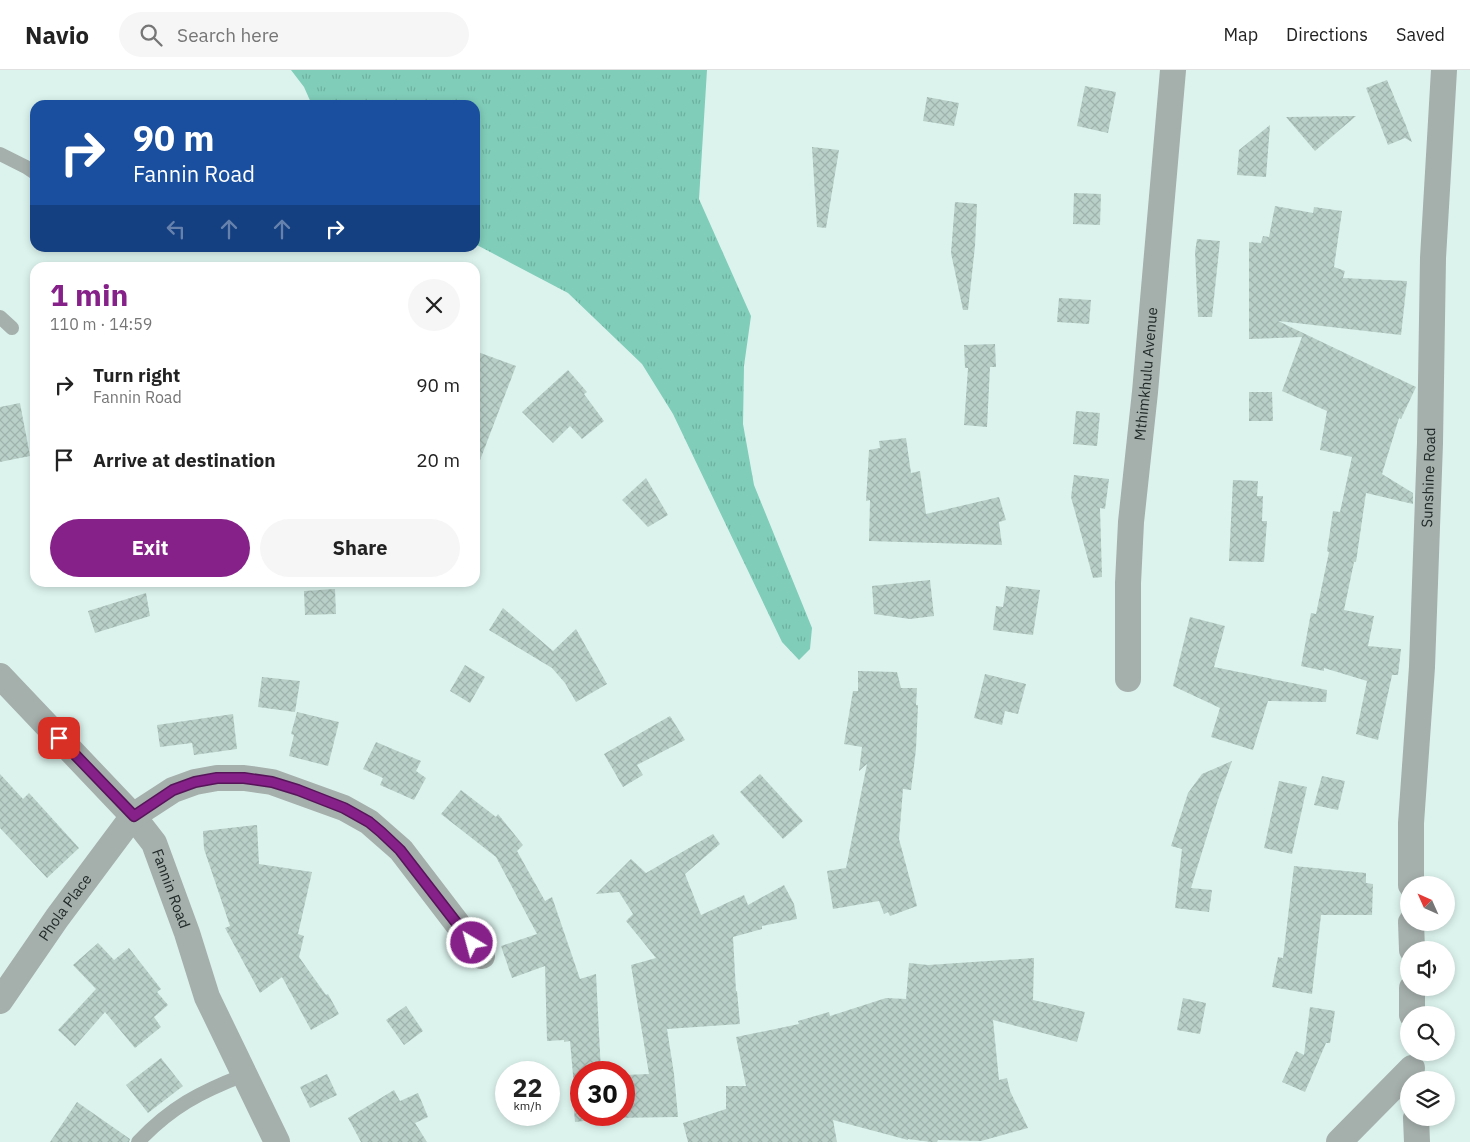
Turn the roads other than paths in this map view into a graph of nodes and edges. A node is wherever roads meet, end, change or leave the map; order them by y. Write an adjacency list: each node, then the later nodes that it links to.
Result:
1 (1174, 70): 8 (street, Mthimkhulu Avenue)
2 (1444, 70): 10 (street, Sunshine Road)
3 (0, 154): 4 (lane)
4 (30, 170)
5 (0, 317): 6 (lane)
6 (12, 328)
7 (0, 676): 9 (street, Fannin Road)
8 (1128, 679)
9 (134, 816): 11 (street, Phola Place); 12 (street, Phola Place); 14 (street, Fannin Road)
10 (1411, 876)
11 (482, 956)
12 (0, 1002)
13 (1413, 1067): 18 (street)
14 (244, 1075): 16 (lane); 17 (street, Fannin Road)
15 (1416, 1126): 19 (street)
16 (138, 1142)
17 (277, 1142)
18 (1339, 1142)
19 (1417, 1142)

